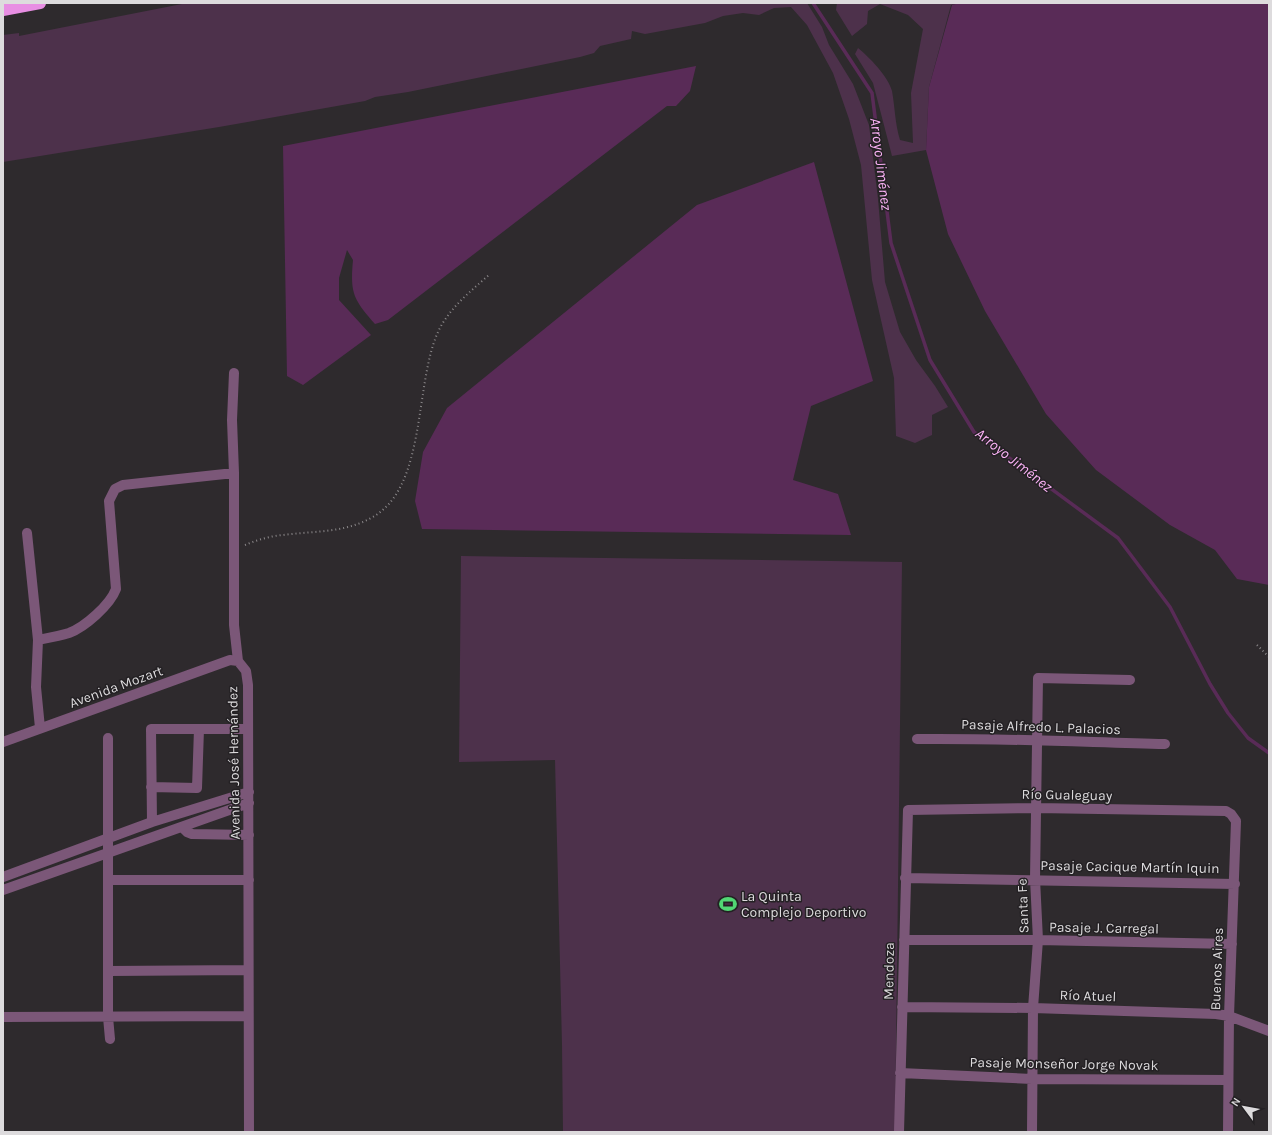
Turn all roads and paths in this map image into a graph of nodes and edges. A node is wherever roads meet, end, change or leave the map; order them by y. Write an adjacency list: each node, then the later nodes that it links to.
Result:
1 (40, 3): 2 (highway)
2 (3, 10)
3 (490, 274): 7 (path)
4 (234, 373): 5 (street, Avenida José Hernández)
5 (234, 473): 7 (street, Avenida José Hernández); 8 (street)
6 (27, 533): 8 (street)
7 (234, 549): 11 (street, Avenida José Hernández)
8 (38, 640): 13 (street)
9 (1256, 645): 10 (path)
10 (1269, 657)
11 (238, 661): 13 (street, Avenida Mozart); 15 (street, Avenida José Hernández)
12 (1130, 680): 18 (street, Santa Fe)
13 (40, 728): 19 (street, Avenida Mozart)
14 (199, 729): 15 (street); 21 (street); 21 (street)
15 (248, 730): 22 (street, Avenida José Hernández)
16 (108, 738): 30 (street)
17 (917, 738): 18 (street, Pasaje Alfredo L. Palacios)
18 (1037, 741): 20 (street, Pasaje Alfredo L. Palacios); 24 (street, Santa Fe)
19 (3, 742)
20 (1165, 744)
21 (151, 787): 27 (street)
22 (249, 792): 23 (street, Avenida José Hernández); 27 (street)
23 (249, 803): 28 (street); 29 (street, Avenida José Hernández)
24 (1036, 808): 25 (street, Río Gualeguay); 26 (street, Río Gualeguay); 34 (street, Santa Fe)
25 (908, 810): 33 (street, Mendoza)
26 (1226, 811): 37 (street, Buenos Aires)
27 (152, 822): 30 (street)
28 (182, 826): 29 (street); 31 (street)
29 (249, 835): 36 (street, Avenida José Hernández)
30 (107, 838): 31 (street); 32 (street)
31 (107, 853): 35 (street); 38 (street)
32 (3, 877)
33 (905, 878): 34 (street, Pasaje Cacique Martín Iquin); 39 (street, Mendoza)
34 (1035, 879): 37 (street, Pasaje Cacique Martín Iquin); 40 (street, Santa Fe)
35 (108, 880): 36 (street); 43 (street)
36 (248, 880): 42 (street, Avenida José Hernández)
37 (1235, 884): 41 (street, Buenos Aires)
38 (3, 890)
39 (904, 940): 40 (street, Pasaje J. Carregal); 44 (street, Mendoza)
40 (1038, 940): 41 (street, Pasaje J. Carregal); 45 (street, Santa Fe)
41 (1232, 944): 47 (street, Buenos Aires)
42 (248, 970): 43 (street); 46 (street, Avenida José Hernández)
43 (109, 971): 49 (street)
44 (902, 1007): 45 (street, Río Atuel); 52 (street, Mendoza)
45 (1033, 1008): 47 (street, Río Atuel); 53 (street, Santa Fe)
46 (248, 1016): 49 (street); 55 (street, Avenida José Hernández)
47 (1229, 1016): 50 (street, Río Atuel); 54 (street, Buenos Aires)
48 (3, 1017): 49 (street)
49 (108, 1017): 51 (street)
50 (1269, 1031)
51 (110, 1039)
52 (900, 1073): 53 (street, Pasaje Monseñor Jorge Novak); 56 (street, Mendoza)
53 (1032, 1079): 54 (street, Pasaje Monseñor Jorge Novak); 57 (street, Santa Fe)
54 (1228, 1080): 58 (street, Buenos Aires)
55 (249, 1132)
56 (899, 1132)
57 (1032, 1132)
58 (1228, 1132)

